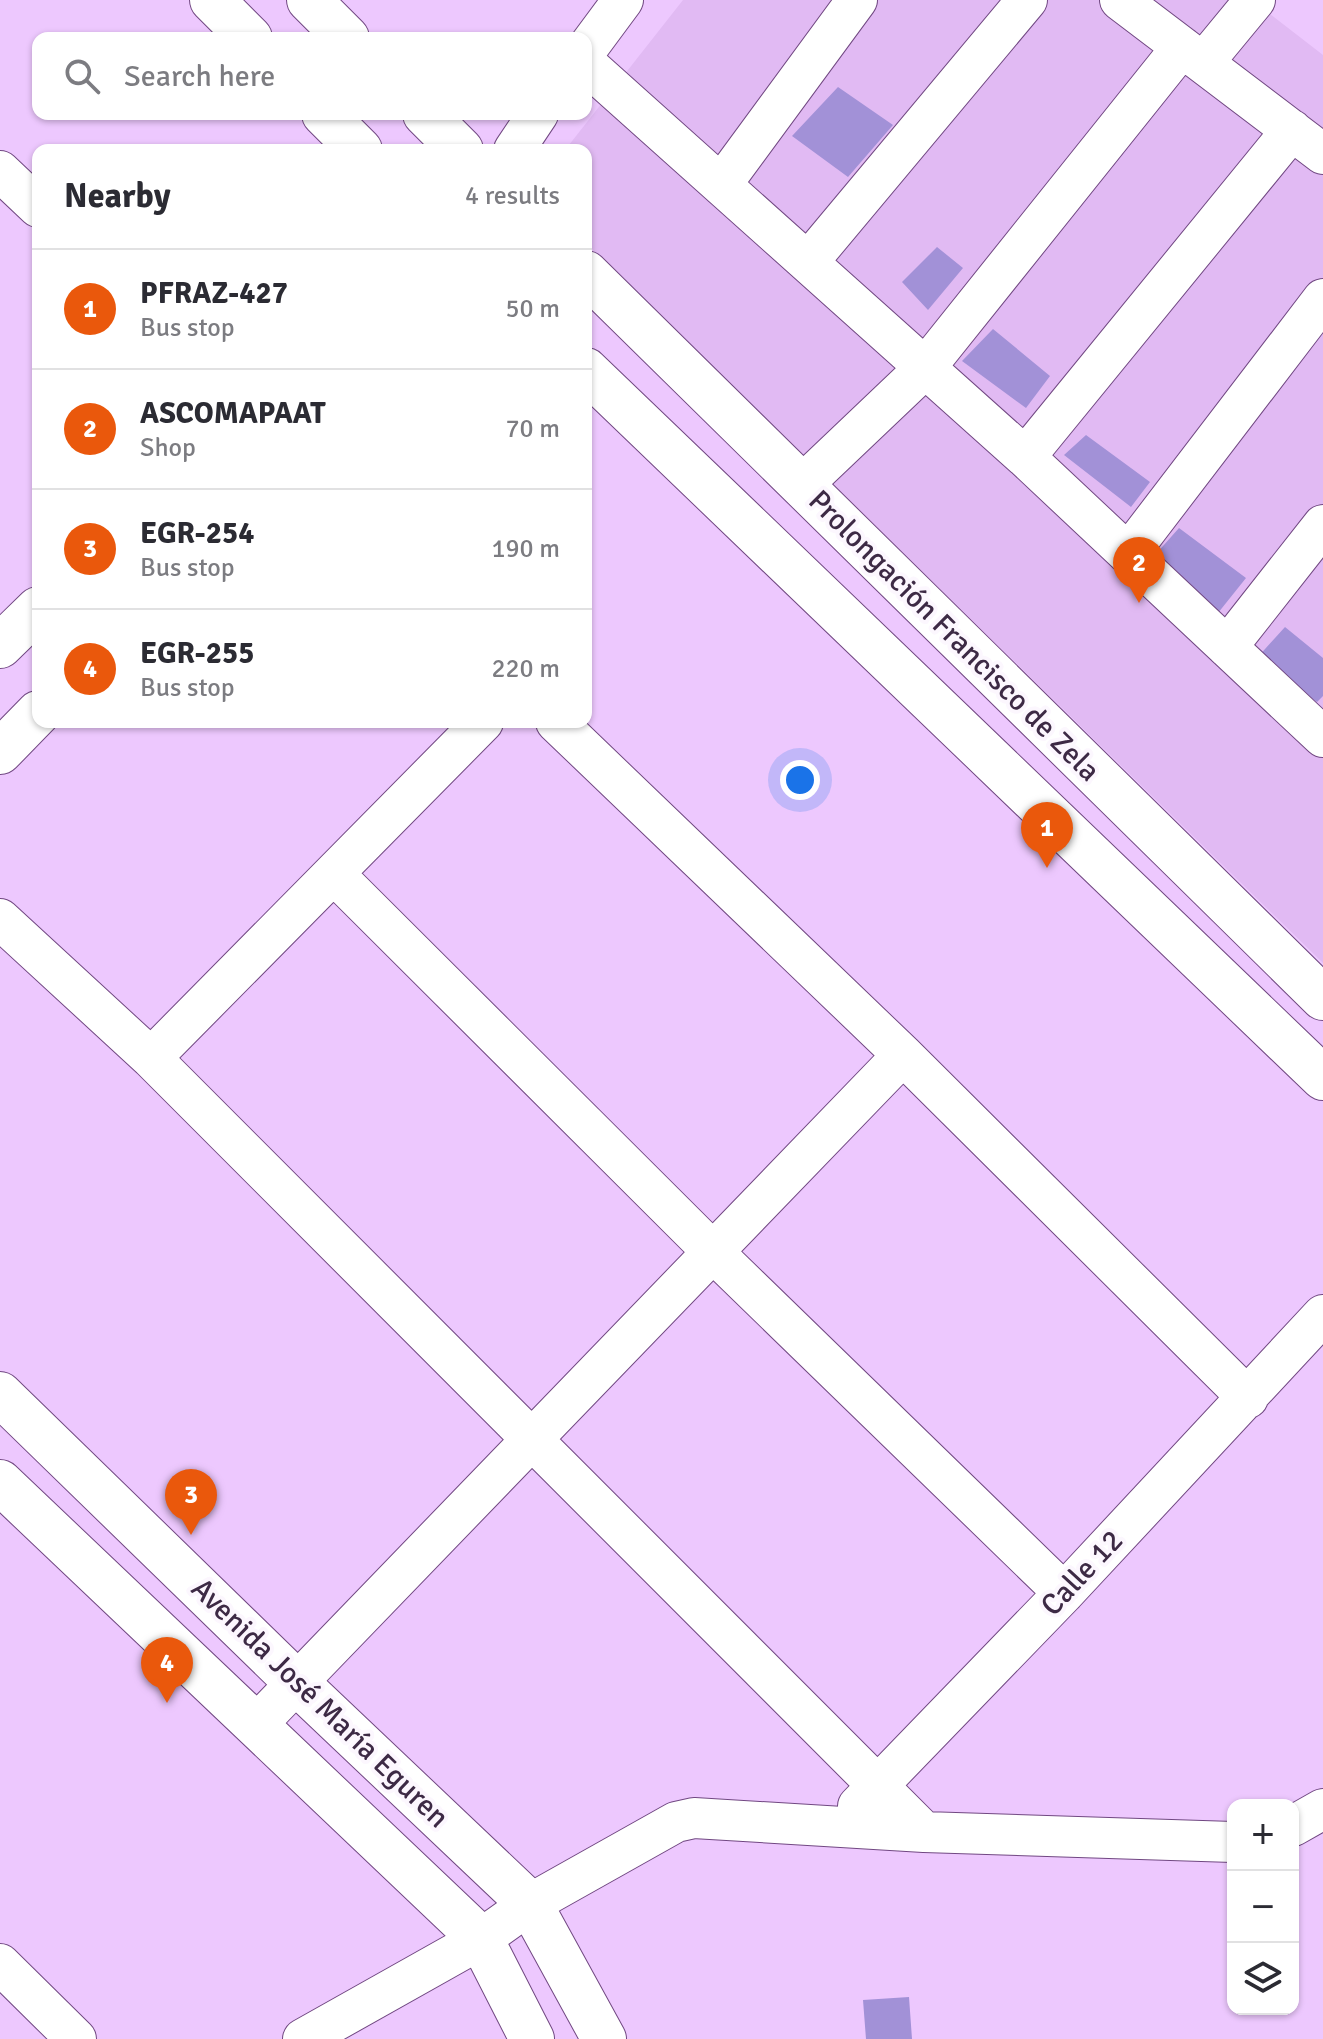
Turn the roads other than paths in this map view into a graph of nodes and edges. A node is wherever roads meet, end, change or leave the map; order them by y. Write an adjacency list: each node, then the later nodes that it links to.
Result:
1 (212, 0): 8 (street)
2 (309, 0): 9 (street)
3 (623, 0): 10 (street)
4 (857, 0): 21 (street)
5 (1027, 0): 23 (street)
6 (1120, 0): 11 (street)
7 (1255, 0): 11 (street)
8 (244, 32)
9 (341, 32)
10 (592, 42)
11 (1192, 55): 16 (street); 26 (street)
12 (592, 69): 21 (street)
13 (330, 120): 17 (street)
14 (431, 120): 18 (street)
15 (533, 120): 19 (street)
16 (1308, 142): 28 (street)
17 (354, 144)
18 (455, 144)
19 (512, 144)
20 (0, 171): 22 (street)
21 (721, 185): 23 (street)
22 (32, 201)
23 (808, 262): 26 (street)
24 (592, 279): 29 (street, Prolongación Francisco de Zela)
25 (1323, 299): 31 (street)
26 (925, 368): 28 (street); 29 (street)
27 (592, 376): 39 (street, Prolongación Francisco de Zela)
28 (1025, 457): 31 (street)
29 (802, 485): 35 (street, Prolongación Francisco de Zela)
30 (1323, 525): 34 (street)
31 (1128, 554): 34 (street)
32 (32, 615): 33 (street)
33 (0, 646)
34 (1227, 647): 40 (street)
35 (1002, 685): 39 (street); 44 (street, Prolongación Francisco de Zela)
36 (32, 719): 41 (street)
37 (477, 728): 42 (street)
38 (562, 728): 45 (street)
39 (962, 730): 47 (street, Prolongación Francisco de Zela)
40 (1323, 737)
41 (0, 752)
42 (335, 875): 46 (street); 48 (street)
43 (0, 919): 46 (street)
44 (1323, 998)
45 (903, 1055): 48 (street); 51 (street)
46 (151, 1058): 52 (street)
47 (1323, 1078)
48 (713, 1252): 52 (street); 54 (street)
49 (1323, 1315): 51 (street, Calle 12)
50 (0, 1394): 55 (street, Avenida José María Eguren)
51 (1248, 1398): 54 (street, Calle 12)
52 (534, 1438): 55 (street); 57 (street)
53 (0, 1482): 56 (street, Avenida José María Eguren)
54 (1064, 1593): 57 (street, Calle 12)
55 (298, 1684): 56 (street); 63 (street, Avenida José María Eguren)
56 (255, 1726): 64 (street, Avenida José María Eguren)
57 (878, 1787): 60 (street, Calle 12); 61 (street)
58 (1323, 1809): 59 (street)
59 (1299, 1823)
60 (837, 1826): 61 (street); 63 (street)
61 (924, 1832): 62 (street)
62 (1227, 1842)
63 (530, 1904): 64 (street); 69 (street, Avenida José María Eguren)
64 (481, 1939): 67 (street); 68 (street, Avenida José María Eguren)
65 (0, 1964): 66 (street)
66 (76, 2039)
67 (303, 2039)
68 (532, 2039)
69 (604, 2039)

